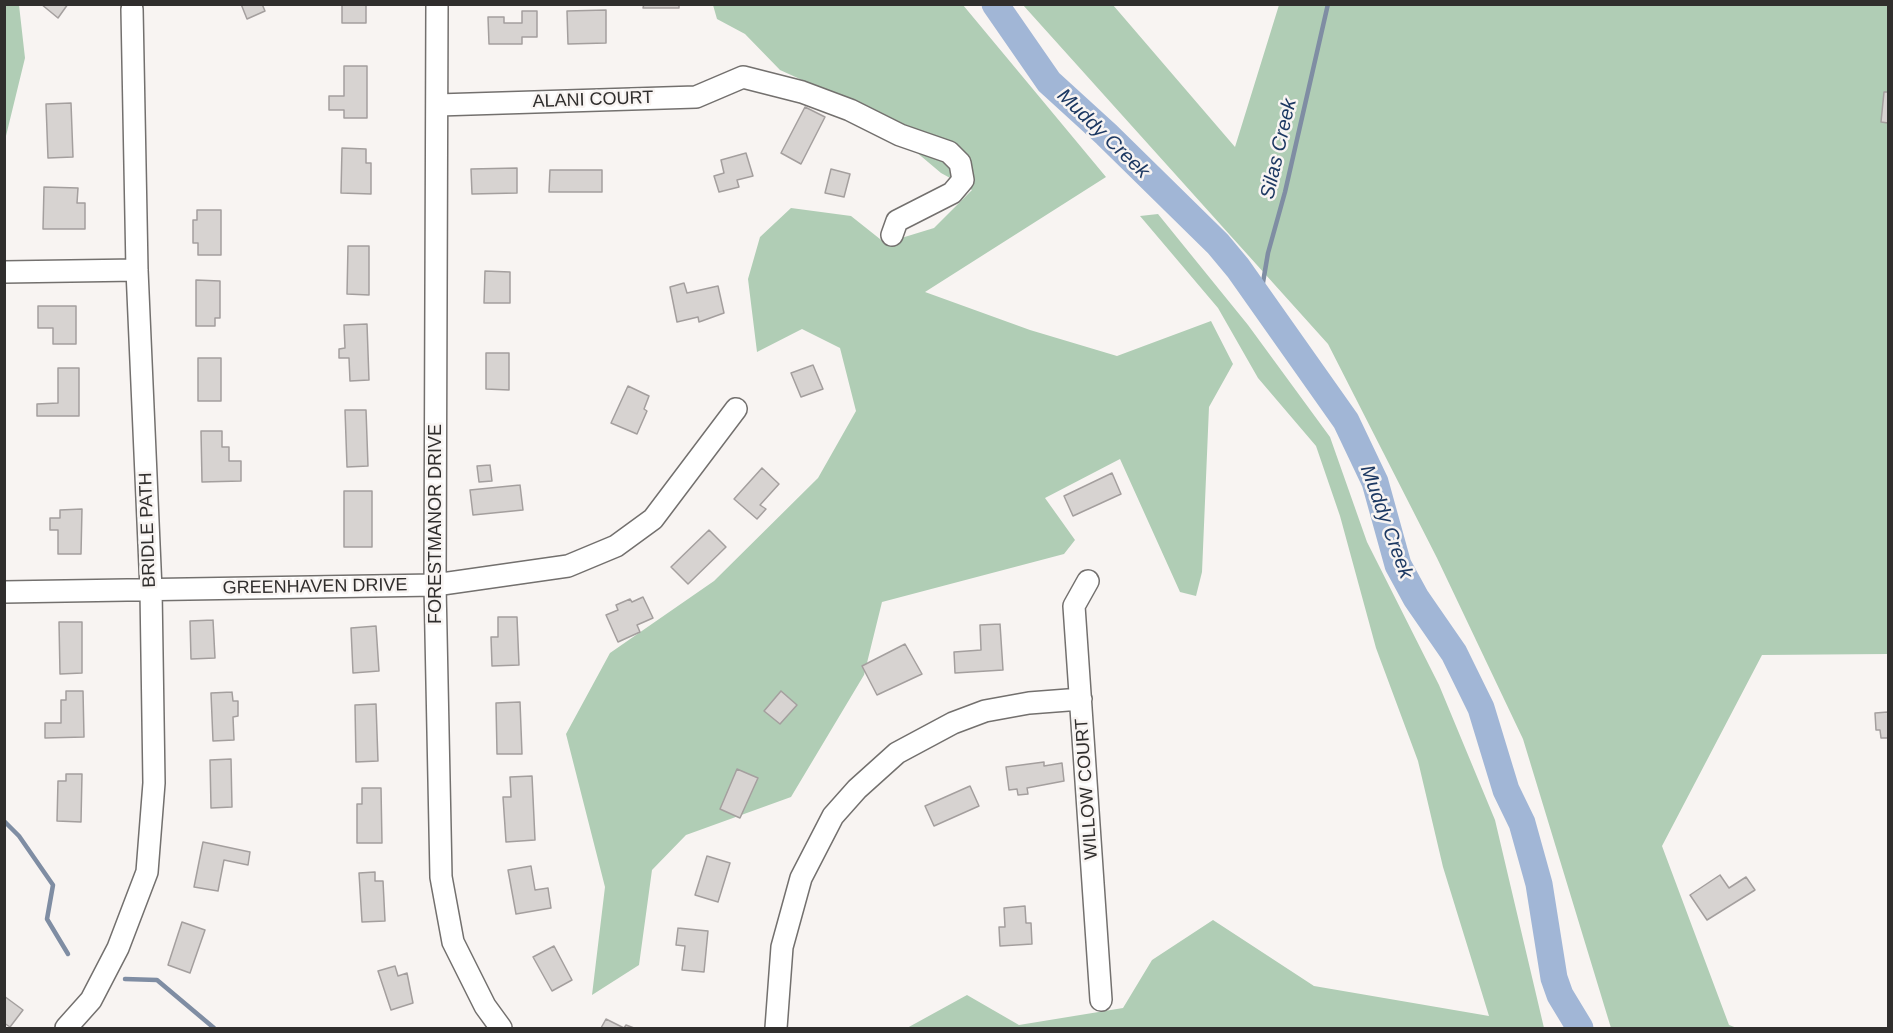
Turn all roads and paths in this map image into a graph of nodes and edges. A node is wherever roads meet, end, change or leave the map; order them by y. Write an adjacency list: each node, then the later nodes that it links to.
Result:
1 (437, 4): 3 (street, FORESTMANOR DRIVE)
2 (132, 9): 5 (street, BRIDLE PATH)
3 (438, 105): 4 (street, ALANI COURT); 9 (street, FORESTMANOR DRIVE)
4 (892, 235)
5 (137, 270): 6 (street); 10 (street, BRIDLE PATH)
6 (4, 272)
7 (736, 409): 9 (street, GREENHAVEN DRIVE)
8 (1088, 581): 12 (street, WILLOW COURT)
9 (435, 585): 10 (street, GREENHAVEN DRIVE); 15 (street, FORESTMANOR DRIVE)
10 (151, 590): 11 (street, GREENHAVEN DRIVE); 14 (street, BRIDLE PATH)
11 (4, 592)
12 (1081, 699): 13 (street, WILLOW COURT); 16 (street)
13 (1101, 1000)
14 (66, 1029)
15 (501, 1029)
16 (776, 1029)

